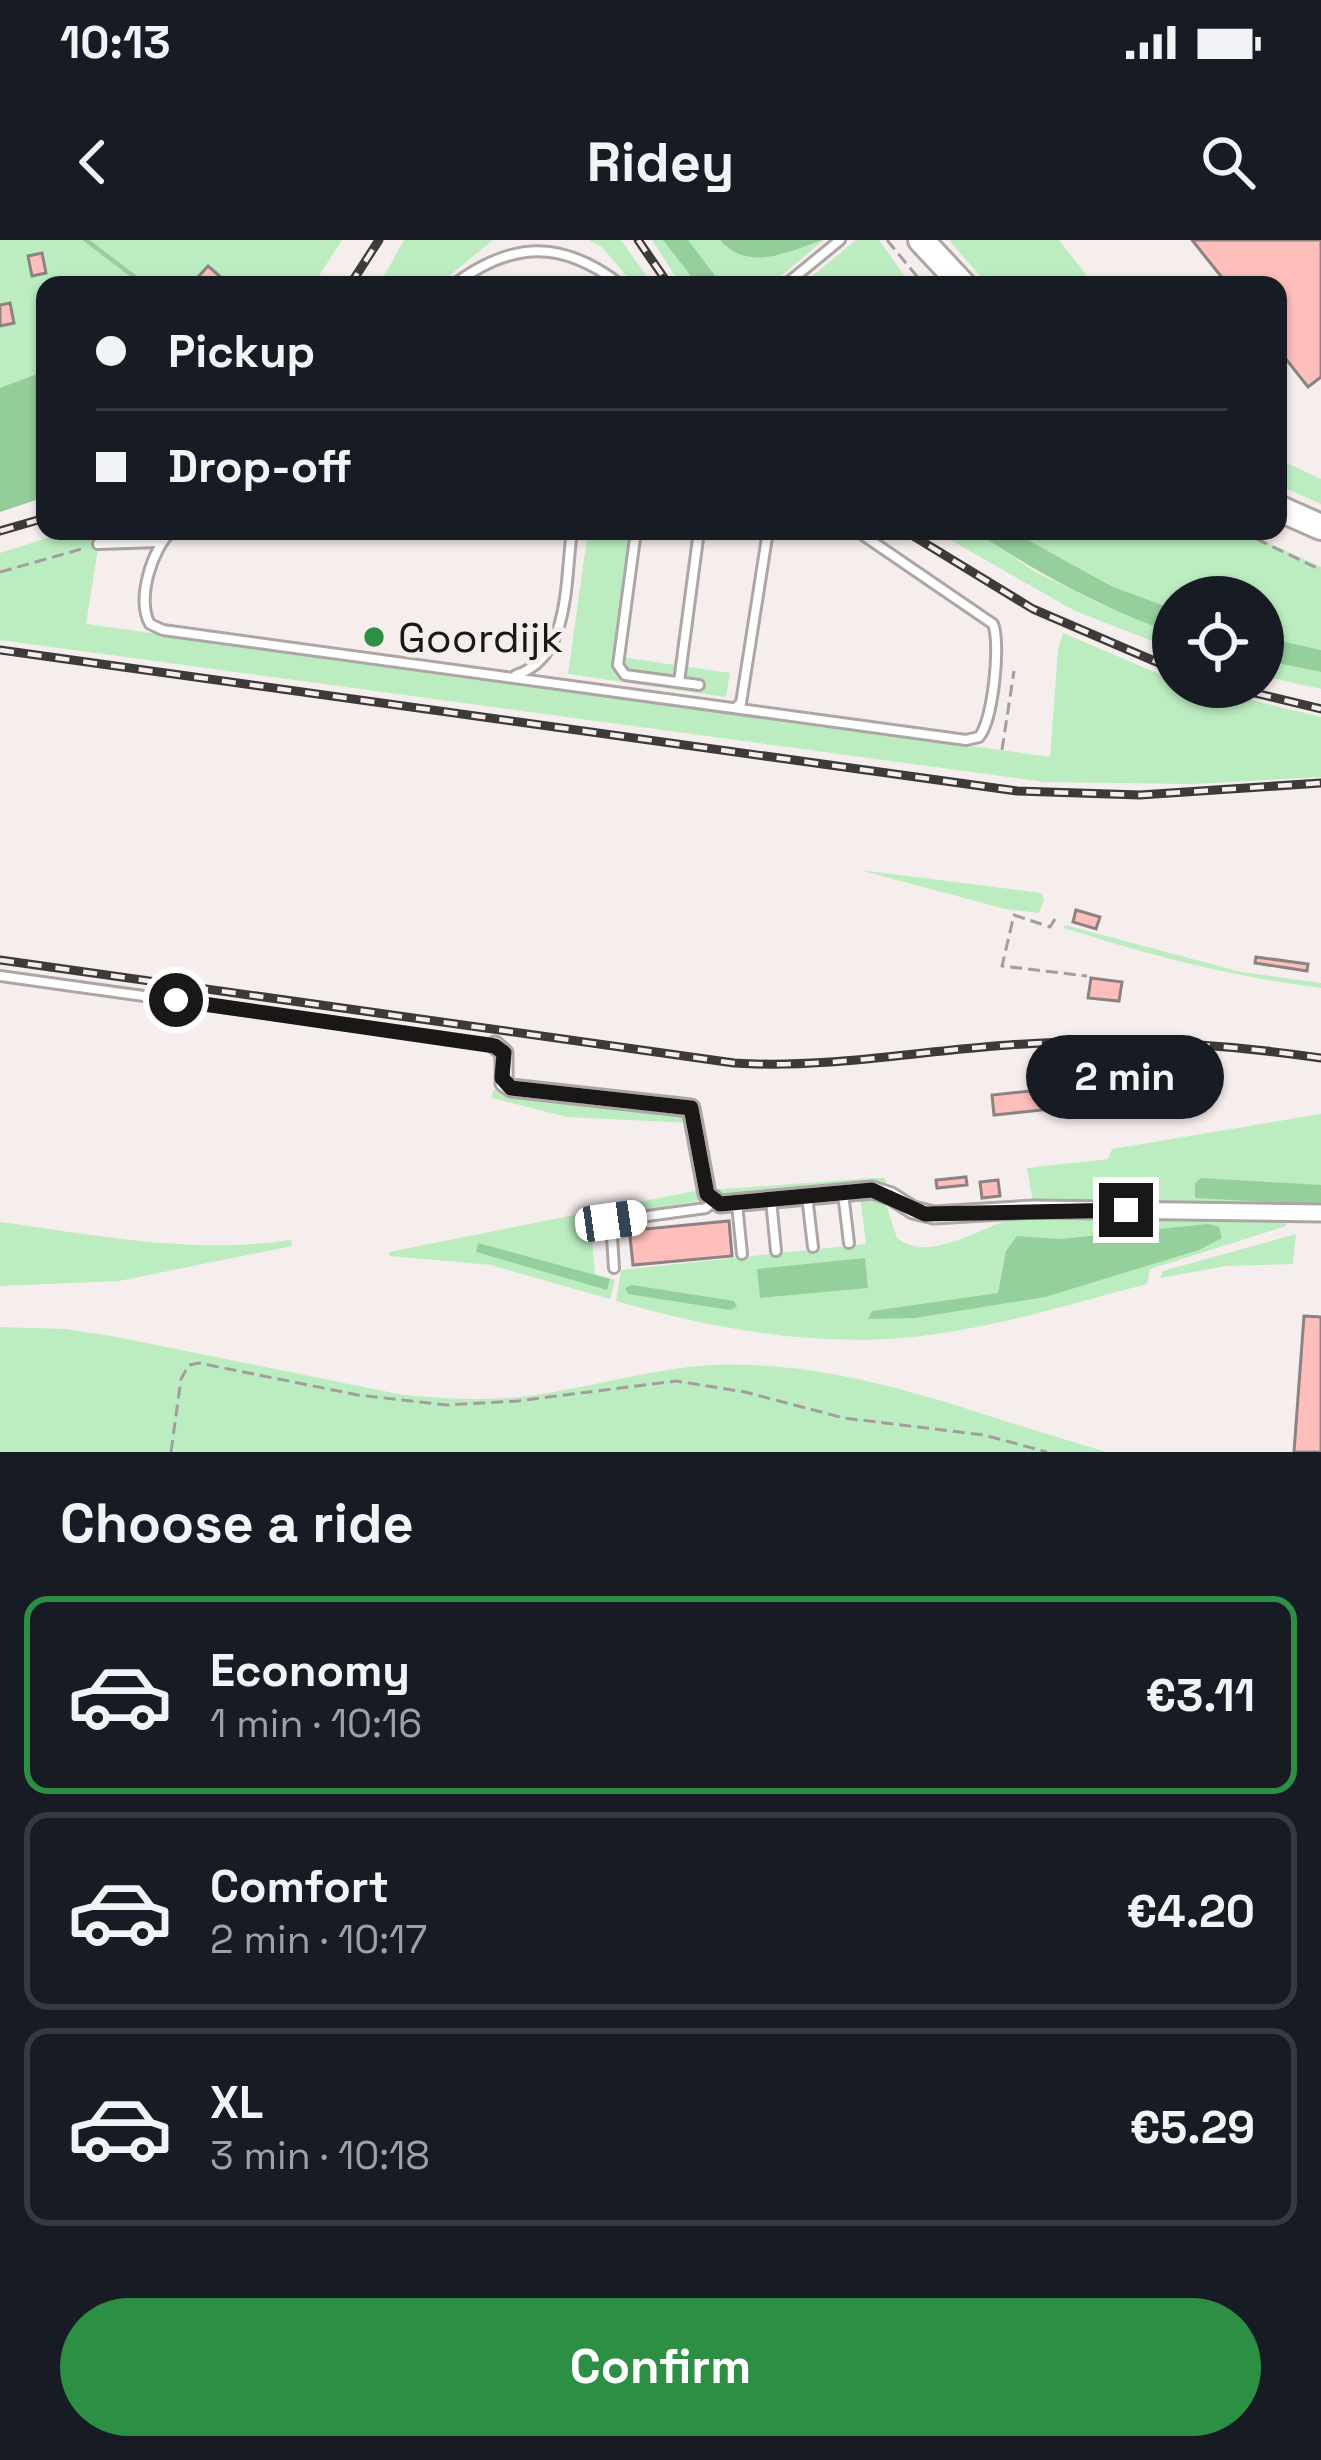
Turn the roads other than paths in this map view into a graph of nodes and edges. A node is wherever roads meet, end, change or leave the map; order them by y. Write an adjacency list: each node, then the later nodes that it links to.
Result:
1 (841, 240): 7 (lane)
2 (921, 240): 8 (main road)
3 (609, 273): 4 (lane); 5 (lane); 6 (lane)
4 (465, 276)
5 (609, 276)
6 (612, 276)
7 (796, 276)
8 (955, 276)
9 (1287, 512): 10 (main road)
10 (1321, 527)
11 (161, 540): 17 (lane)
12 (570, 540): 19 (lane)
13 (635, 540): 20 (lane)
14 (698, 540): 20 (lane)
15 (767, 540): 22 (lane)
16 (870, 540): 22 (lane)
17 (159, 542): 18 (lane); 19 (lane)
18 (98, 544)
19 (503, 676): 22 (lane)
20 (679, 682): 21 (lane)
21 (699, 685)
22 (734, 708)
23 (0, 976): 24 (lane)
24 (495, 1046): 28 (street)
25 (843, 1192): 26 (street); 30 (street); 31 (lane)
26 (807, 1196): 27 (street); 32 (lane)
27 (771, 1200): 29 (street); 33 (lane)
28 (713, 1202): 29 (street); 35 (lane)
29 (736, 1204): 34 (lane)
30 (1321, 1213)
31 (849, 1243)
32 (813, 1247)
33 (776, 1251)
34 (742, 1254)
35 (614, 1268)

